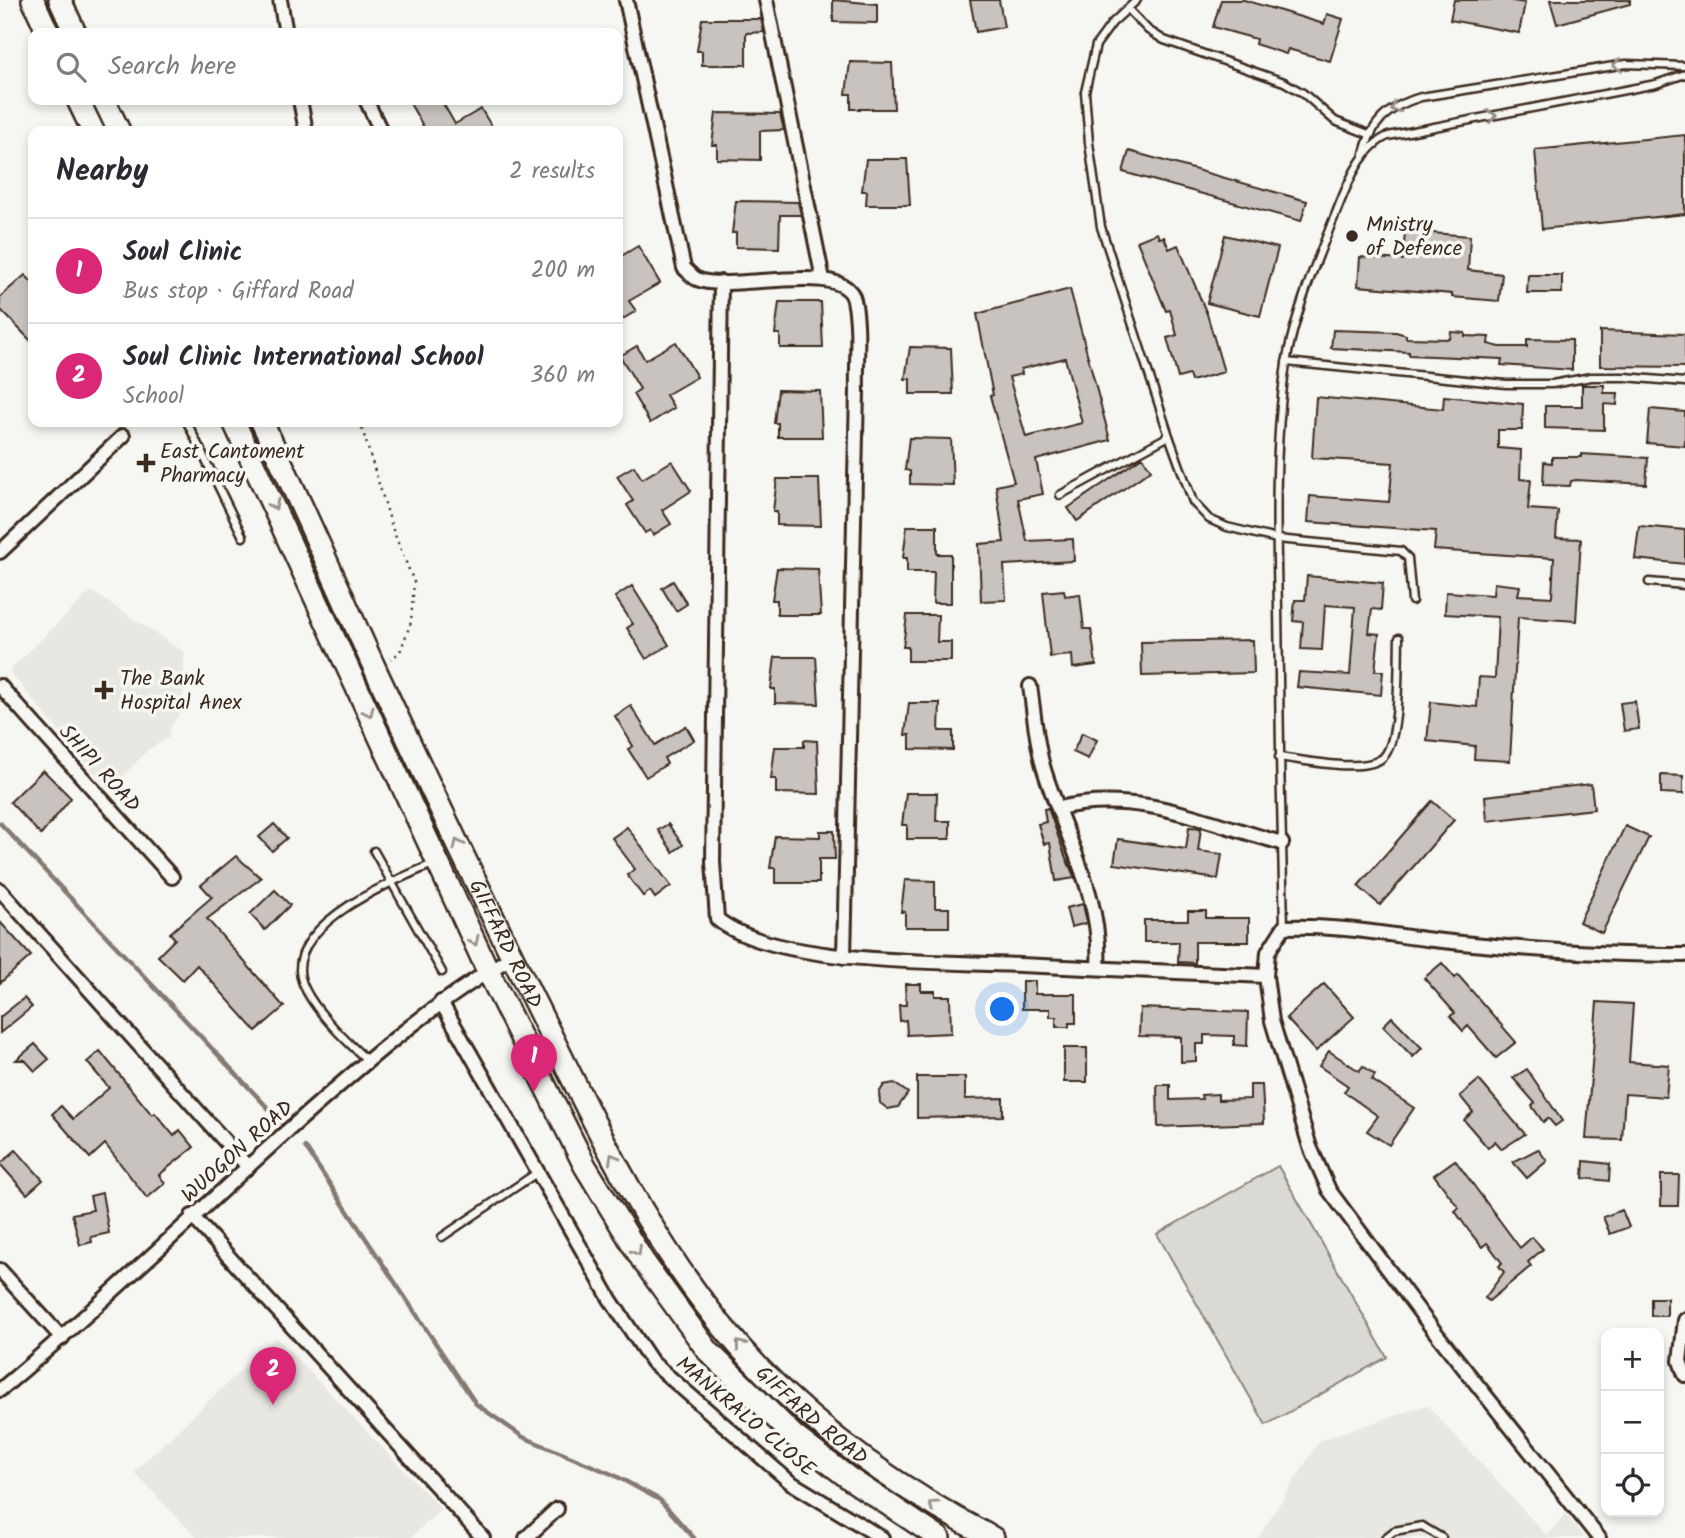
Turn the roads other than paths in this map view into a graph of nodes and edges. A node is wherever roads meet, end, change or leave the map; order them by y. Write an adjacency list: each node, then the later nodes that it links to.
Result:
1 (33, 0): 8 (main road)
2 (60, 0): 9 (main road)
3 (280, 0): 10 (street)
4 (626, 0): 25 (street)
5 (766, 0): 24 (street)
6 (1137, 0): 7 (lane)
7 (1128, 9): 21 (lane); 32 (lane)
8 (46, 28)
9 (73, 28)
10 (285, 28)
11 (1685, 65): 21 (lane, one-way to 21)
12 (1685, 74): 22 (lane, one-way to 12)
13 (80, 105): 17 (main road)
14 (106, 105): 18 (main road)
15 (300, 105): 19 (street)
16 (368, 105): 20 (street)
17 (91, 126)
18 (117, 126)
19 (305, 126)
20 (379, 126)
21 (1369, 134): 22 (lane); 23 (lane)
22 (1379, 139): 23 (lane)
23 (1362, 160): 26 (lane)
24 (823, 279): 25 (street); 54 (street)
25 (722, 282): 54 (street)
26 (1286, 362): 27 (lane); 35 (lane)
27 (1685, 382)
28 (189, 427): 34 (lane)
29 (236, 427): 47 (main road, GIFFARD ROAD, one-way to 47)
30 (264, 427): 53 (main road, GIFFARD ROAD, one-way to 30)
31 (123, 436): 36 (street)
32 (1169, 436): 33 (lane); 35 (lane)
33 (1060, 495)
34 (243, 537)
35 (1277, 539): 39 (lane); 43 (lane)
36 (0, 552)
37 (1649, 582): 38 (lane)
38 (1685, 584)
39 (1412, 601)
40 (1399, 638): 43 (lane)
41 (0, 686): 48 (street, SHIPI ROAD)
42 (1030, 686): 44 (street)
43 (1279, 757): 45 (lane)
44 (1059, 808): 45 (street); 55 (street)
45 (1282, 843): 51 (lane)
46 (374, 851): 49 (lane)
47 (438, 862): 49 (lane); 56 (main road, GIFFARD ROAD, one-way to 56)
48 (172, 877)
49 (392, 882): 57 (lane); 60 (lane)
50 (0, 890): 61 (street)
51 (1284, 927): 52 (street); 58 (street)
52 (1685, 956)
53 (512, 957): 56 (street, WUOGON ROAD); 75 (main road, GIFFARD ROAD, one-way to 53)
54 (844, 957): 55 (street)
55 (1098, 968): 58 (street)
56 (488, 971): 59 (street, WUOGON ROAD); 74 (main road, GIFFARD ROAD, one-way to 74)
57 (442, 972)
58 (1265, 976): 78 (street)
59 (441, 1002): 60 (street, WUOGON ROAD); 62 (street, MANKRALO CLOSE)
60 (367, 1060): 61 (street, WUOGON ROAD)
61 (248, 1167): 63 (street, WUOGON ROAD)
62 (538, 1172): 64 (lane); 73 (street, MANKRALO CLOSE)
63 (192, 1216): 67 (street, WUOGON ROAD); 71 (street)
64 (442, 1237)
65 (0, 1270): 67 (street)
66 (1685, 1320): 68 (street)
67 (62, 1338): 69 (street, WUOGON ROAD)
68 (1685, 1374)
69 (0, 1390)
70 (557, 1509): 72 (street)
71 (482, 1538)
72 (526, 1538)
73 (882, 1538)
74 (939, 1538)
75 (993, 1538)
76 (1384, 1538): 77 (lane)
77 (1442, 1538)
78 (1599, 1538)

